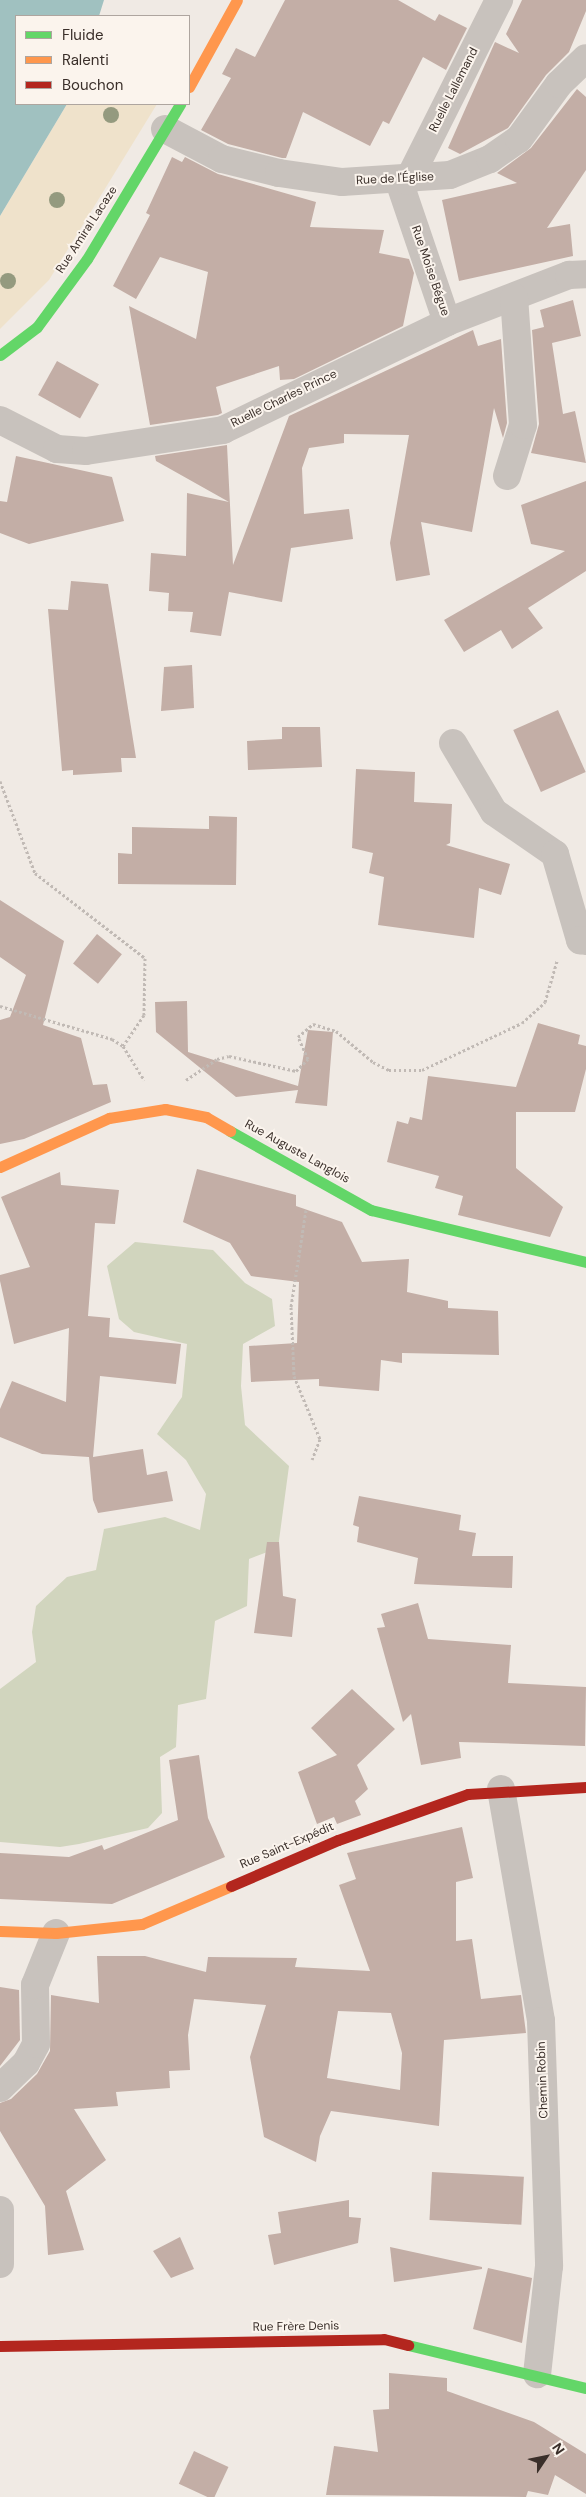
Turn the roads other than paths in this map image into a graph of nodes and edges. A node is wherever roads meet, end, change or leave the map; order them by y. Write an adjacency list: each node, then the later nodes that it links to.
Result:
1 (237, 0): 4 (street)
2 (499, 0): 7 (street, Ruelle Lallemand)
3 (586, 58): 7 (street, Rue de l'Église)
4 (190, 85)
5 (179, 105): 6 (street, Rue Amiral Lacaze)
6 (166, 130): 7 (street, Rue de l'Église); 11 (street, Rue Amiral Lacaze)
7 (404, 181): 10 (street, Rue Moise Bégue)
8 (586, 274): 9 (street, Rue Moise Bégue)
9 (514, 297): 10 (street, Rue Moise Bégue); 13 (street)
10 (447, 322): 12 (street, Ruelle Charles Prince)
11 (0, 356)
12 (0, 420)
13 (507, 476)
14 (453, 743): 15 (street)
15 (583, 941)
16 (0, 1167): 17 (street, Rue Auguste Langlois)
17 (586, 1262)
18 (586, 1787): 19 (street, Rue Saint-Expédit)
19 (501, 1789): 21 (street, Rue Saint-Expédit); 26 (street, Chemin Robin)
20 (0, 1931): 21 (street, Rue Saint-Expédit)
21 (56, 1933): 22 (street)
22 (0, 2088)
23 (0, 2210): 24 (street)
24 (0, 2264)
25 (0, 2346): 26 (street, Rue Frère Denis)
26 (538, 2374): 27 (street, Rue Frère Denis)
27 (586, 2388)

